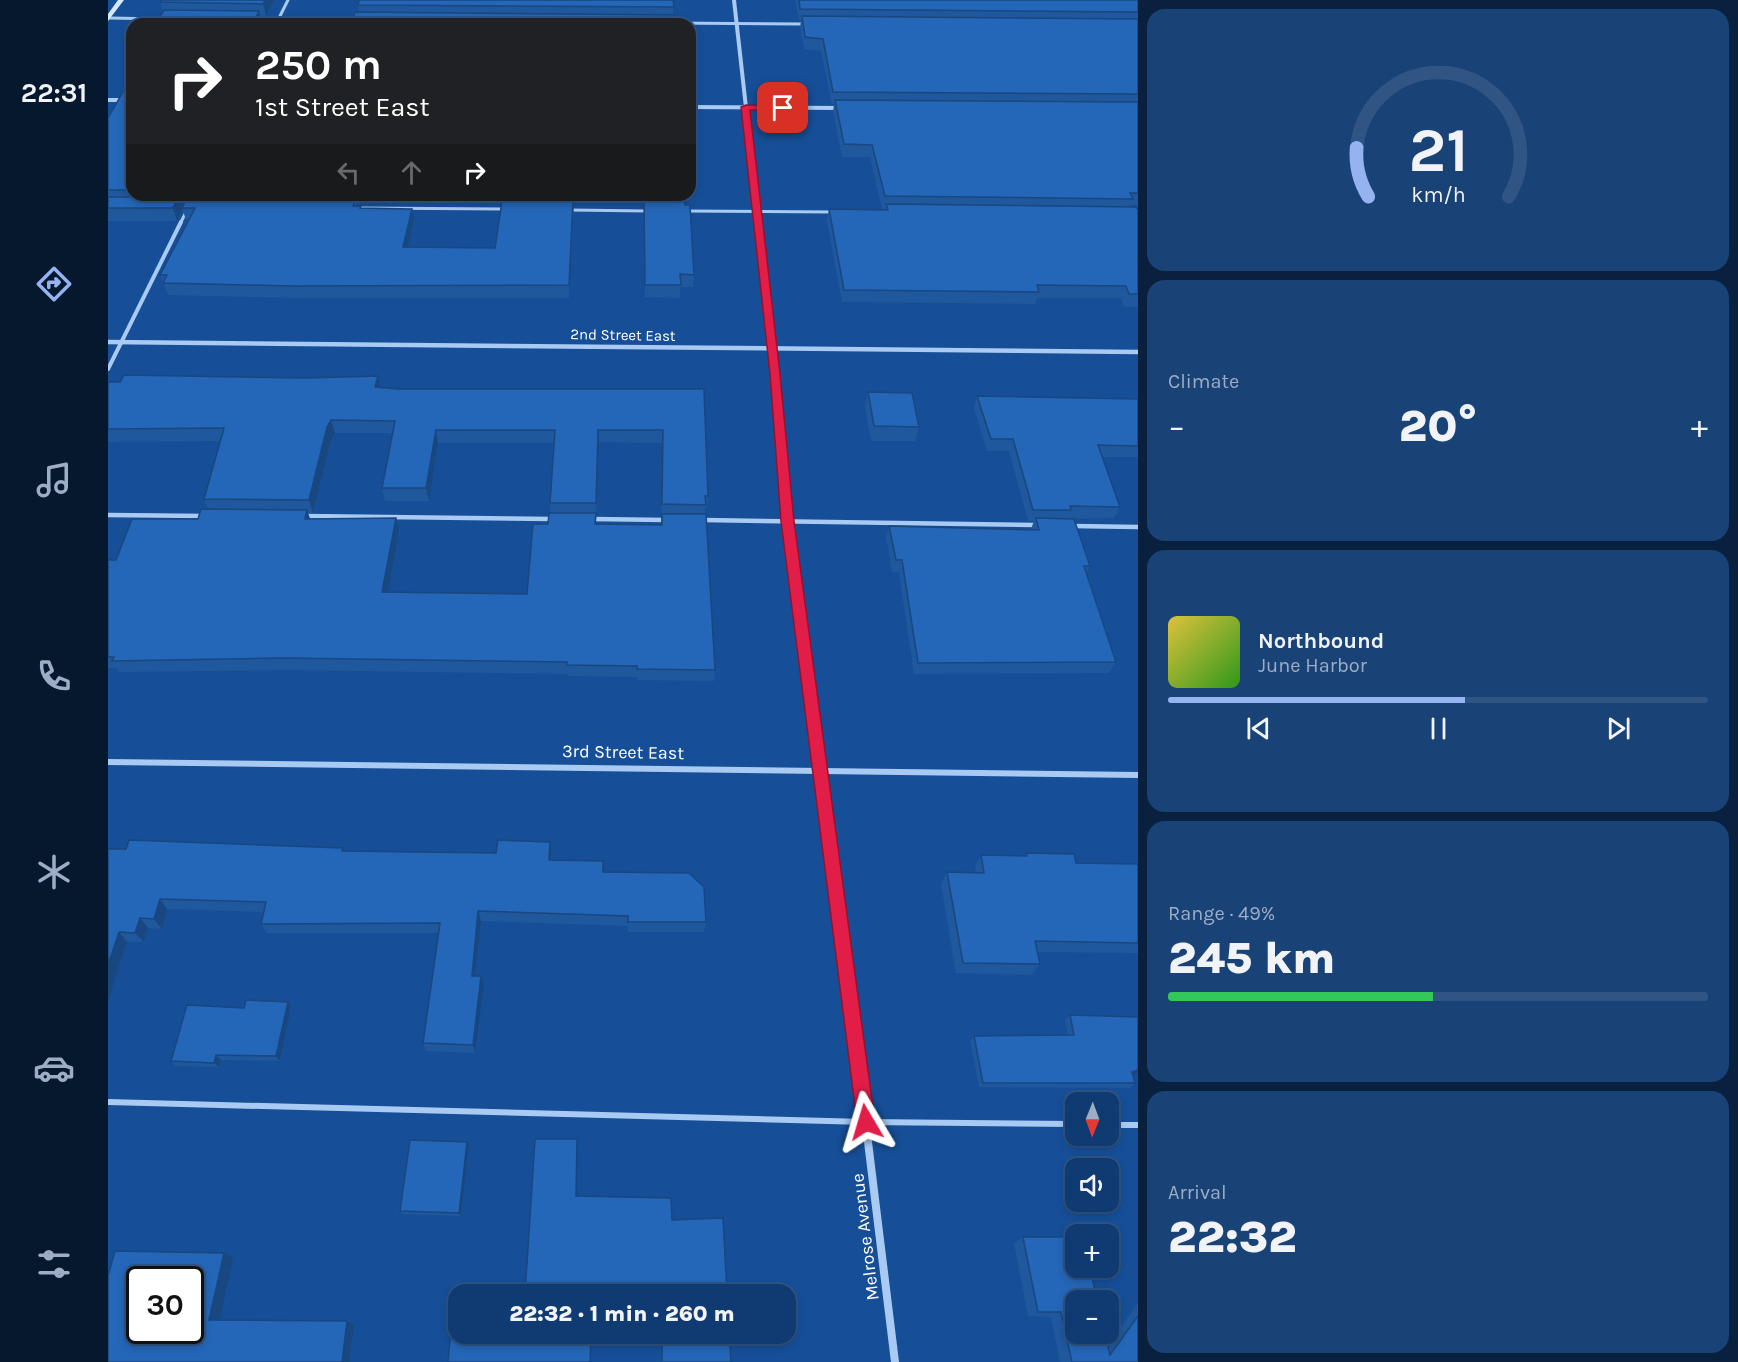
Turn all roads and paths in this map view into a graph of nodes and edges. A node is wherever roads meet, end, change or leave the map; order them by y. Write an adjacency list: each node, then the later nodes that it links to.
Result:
1 (121, 0): 5 (street)
2 (288, 0): 4 (lane)
3 (734, 0): 8 (street, Melrose Avenue)
4 (279, 18)
5 (109, 19): 6 (lane)
6 (126, 19)
7 (696, 23): 8 (lane)
8 (738, 24): 9 (lane); 13 (street, Melrose Avenue)
9 (808, 24)
10 (108, 100): 11 (street)
11 (126, 100)
12 (696, 107): 13 (street)
13 (746, 107): 14 (street); 21 (street, Melrose Avenue)
14 (848, 108)
15 (177, 206): 24 (lane)
16 (355, 208): 17 (lane)
17 (509, 209)
18 (568, 210): 19 (lane)
19 (652, 211)
20 (675, 211): 21 (lane)
21 (758, 212): 22 (lane); 25 (street, Melrose Avenue)
22 (842, 212)
23 (108, 342): 24 (street, 2nd Street East)
24 (121, 342): 25 (street, 2nd Street East); 27 (lane)
25 (772, 348): 26 (street, 2nd Street East); 35 (street, Melrose Avenue)
26 (1138, 352)
27 (108, 369)
28 (108, 514): 29 (lane)
29 (215, 516)
30 (299, 516): 31 (lane)
31 (561, 519)
32 (585, 519): 33 (lane)
33 (668, 520)
34 (692, 520): 35 (lane)
35 (788, 521): 36 (lane); 40 (street, Melrose Avenue)
36 (1045, 525)
37 (1068, 526): 38 (lane)
38 (1138, 527)
39 (108, 762): 40 (street, 3rd Street East)
40 (822, 769): 41 (street, 3rd Street East); 43 (street, Melrose Avenue)
41 (1138, 775)
42 (108, 1102): 43 (lane)
43 (866, 1122): 44 (lane); 47 (street, Melrose Avenue)
44 (1065, 1124)
45 (1119, 1125): 46 (lane)
46 (1138, 1125)
47 (895, 1362)

